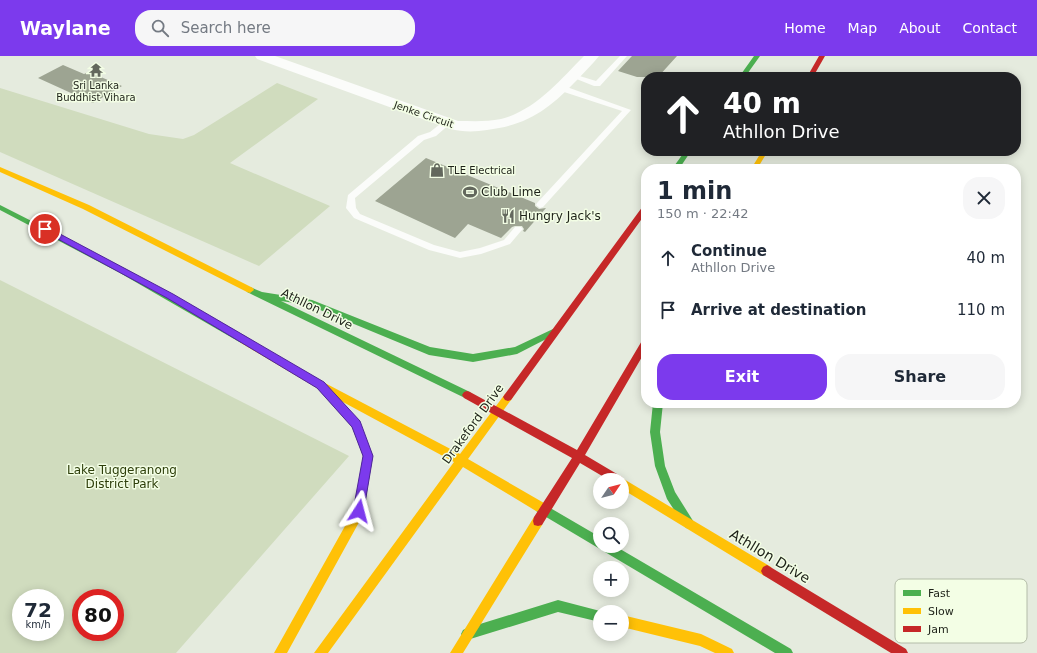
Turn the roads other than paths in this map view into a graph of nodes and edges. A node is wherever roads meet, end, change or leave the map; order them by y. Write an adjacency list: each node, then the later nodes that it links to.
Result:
1 (262, 56): 10 (street, Jenke Circuit)
2 (592, 56): 8 (street, Jenke Circuit)
3 (624, 56): 8 (lane)
4 (757, 56): 6 (main road)
5 (822, 56): 7 (main road)
6 (746, 72)
7 (813, 72)
8 (573, 76): 9 (street, Jenke Circuit)
9 (561, 88): 10 (street, Jenke Circuit); 12 (lane)
10 (447, 123): 15 (lane)
11 (0, 169): 16 (main road, Athllon Drive)
12 (540, 206)
13 (0, 207): 19 (main road)
14 (641, 215): 17 (main road, Drakeford Drive)
15 (518, 229)
16 (261, 295): 17 (main road); 21 (main road, Athllon Drive)
17 (556, 330): 21 (main road, Drakeford Drive)
18 (641, 350): 22 (main road)
19 (320, 385): 23 (main road); 33 (main road)
20 (657, 408): 27 (main road)
21 (498, 411): 22 (main road, Athllon Drive); 23 (main road, Drakeford Drive)
22 (578, 456): 24 (main road, Athllon Drive); 26 (main road)
23 (461, 460): 26 (main road); 34 (main road, Drakeford Drive)
24 (606, 473)
25 (629, 486): 27 (main road, Athllon Drive)
26 (545, 510): 28 (main road); 32 (main road)
27 (690, 524): 38 (main road, Athllon Drive)
28 (593, 539)
29 (616, 553): 37 (main road)
30 (593, 614): 32 (main road)
31 (629, 623): 36 (main road)
32 (467, 634): 35 (main road)
33 (280, 653)
34 (320, 653)
35 (456, 653)
36 (728, 653)
37 (787, 653)
38 (902, 653)

